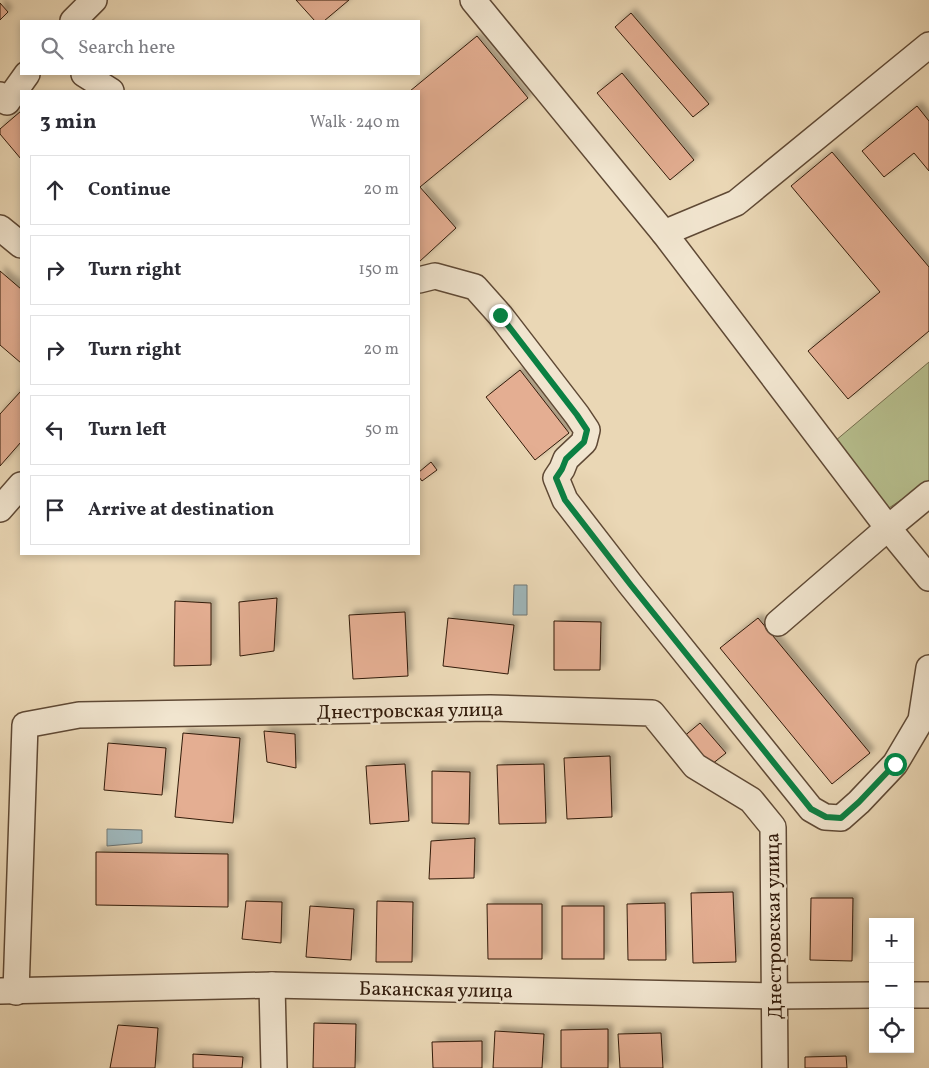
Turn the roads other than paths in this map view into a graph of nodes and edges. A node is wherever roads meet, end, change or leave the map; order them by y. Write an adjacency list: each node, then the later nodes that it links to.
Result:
1 (94, 0): 3 (street)
2 (473, 0): 10 (street)
3 (74, 20)
4 (929, 45): 10 (street)
5 (26, 75): 8 (street)
6 (86, 75): 7 (street)
7 (109, 90)
8 (0, 95)
9 (0, 228): 11 (street)
10 (664, 233): 16 (street)
11 (20, 244)
12 (420, 280): 19 (street)
13 (20, 485): 15 (street)
14 (929, 494): 16 (street)
15 (0, 509)
16 (888, 528): 17 (street); 18 (street)
17 (929, 578)
18 (778, 623)
19 (929, 668)
20 (272, 985): 21 (street, Баканская улица); 25 (street, Баканская улица); 26 (street)
21 (8, 992): 25 (street, Днестровская улица)
22 (869, 995): 25 (street, Баканская улица)
23 (914, 995): 24 (street)
24 (929, 995)
25 (775, 996): 27 (street, Днестровская улица)
26 (274, 1068)
27 (776, 1068)

